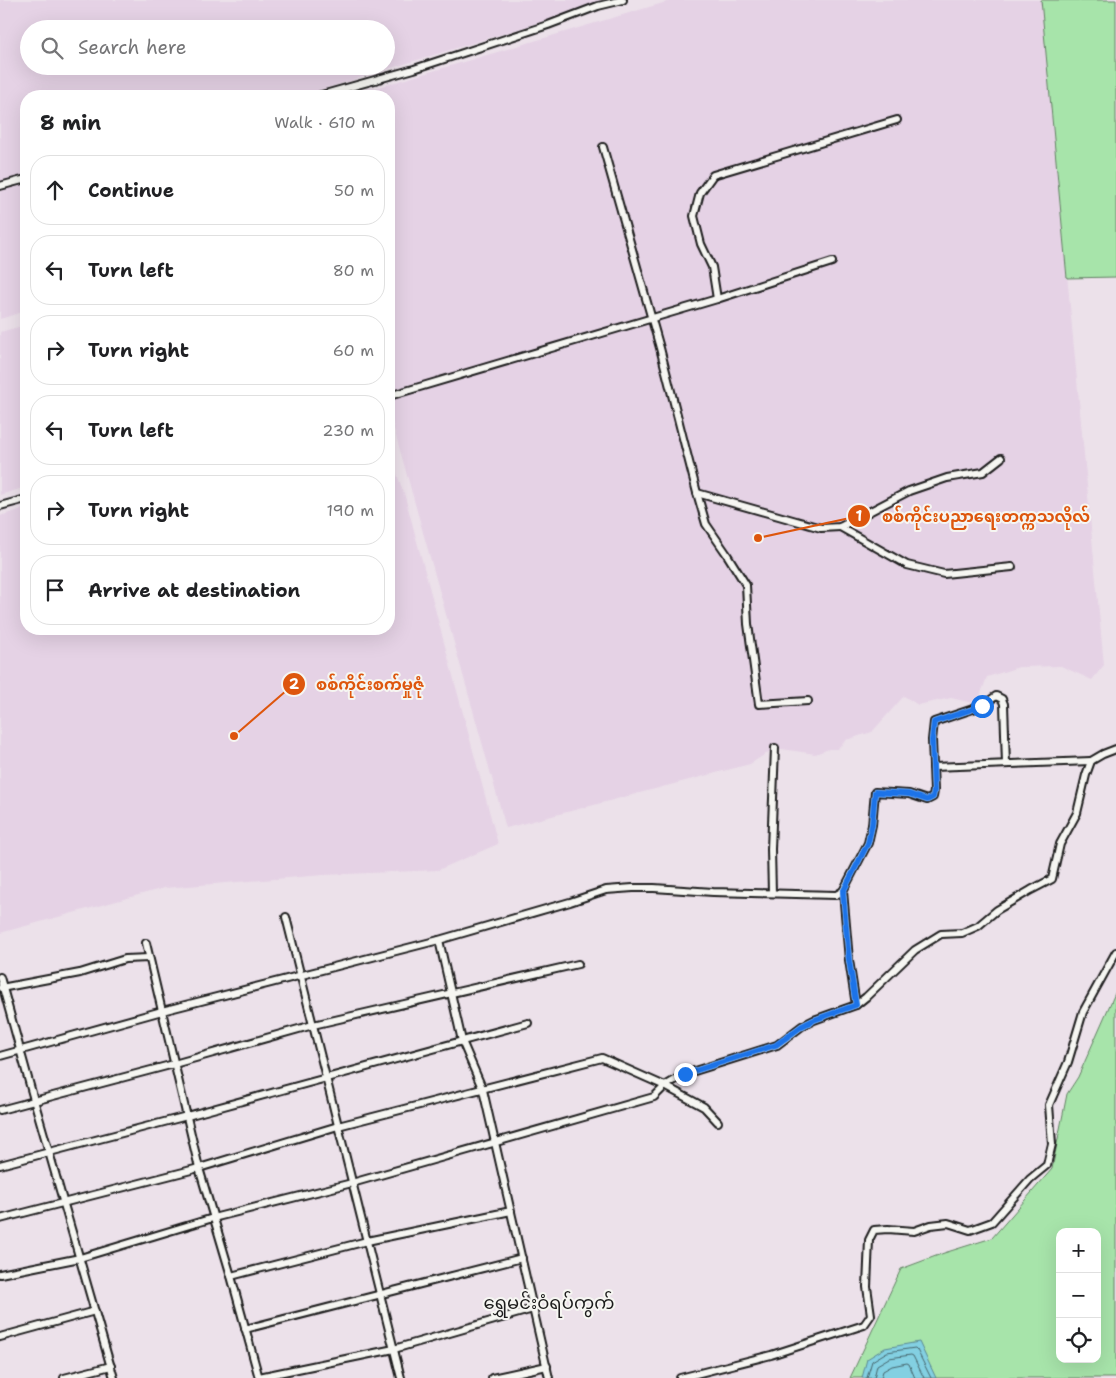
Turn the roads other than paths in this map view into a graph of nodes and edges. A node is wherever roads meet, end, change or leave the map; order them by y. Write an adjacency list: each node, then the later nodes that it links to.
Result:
1 (623, 0): 2 (street)
2 (395, 74)
3 (393, 75): 4 (street)
4 (339, 90)
5 (897, 120): 10 (street)
6 (603, 147): 11 (street)
7 (20, 181): 8 (street)
8 (0, 186)
9 (832, 262): 10 (street)
10 (717, 299): 11 (street)
11 (651, 318): 12 (street); 14 (street)
12 (395, 394)
13 (1001, 458): 17 (street)
14 (697, 493): 17 (street); 19 (street)
15 (20, 501): 16 (street)
16 (0, 506)
17 (840, 526): 18 (street)
18 (1012, 567)
19 (808, 701)
20 (775, 748): 26 (street)
21 (1116, 749): 22 (street)
22 (1091, 762): 23 (street); 37 (street)
23 (1006, 764): 24 (street); 24 (street)
24 (933, 767): 25 (street)
25 (843, 892): 26 (street); 37 (street)
26 (772, 893): 28 (street)
27 (286, 917): 33 (street)
28 (439, 940): 33 (street); 36 (street)
29 (146, 943): 31 (street)
30 (1116, 952): 81 (street)
31 (149, 958): 35 (street); 38 (street)
32 (578, 964): 36 (street)
33 (300, 975): 38 (street); 40 (street)
34 (0, 977): 35 (street)
35 (2, 988): 42 (street)
36 (452, 993): 40 (street); 41 (street)
37 (856, 1005): 46 (street)
38 (162, 1011): 42 (street); 44 (street)
39 (528, 1023): 41 (street)
40 (313, 1025): 44 (street); 45 (street)
41 (462, 1041): 45 (street); 47 (street)
42 (20, 1051): 43 (street); 48 (street)
43 (0, 1056)
44 (174, 1064): 48 (street); 50 (street)
45 (326, 1079): 50 (street); 52 (street)
46 (665, 1086): 47 (street); 51 (street); 53 (street)
47 (483, 1090): 52 (street); 53 (street)
48 (34, 1100): 49 (street); 54 (street)
49 (0, 1110)
50 (187, 1116): 54 (street); 56 (street)
51 (718, 1122)
52 (338, 1126): 56 (street); 57 (street)
53 (496, 1142): 57 (street); 59 (street)
54 (50, 1152): 55 (street); 58 (street)
55 (0, 1165)
56 (199, 1168): 58 (street); 60 (street)
57 (352, 1183): 60 (street); 62 (street)
58 (65, 1204): 61 (street); 63 (street)
59 (511, 1211): 62 (street); 64 (street)
60 (213, 1218): 63 (street); 66 (street)
61 (0, 1220)
62 (367, 1241): 66 (street); 67 (street)
63 (80, 1258): 65 (street); 69 (street)
64 (522, 1258): 67 (street); 68 (street)
65 (0, 1274)
66 (231, 1276): 70 (street)
67 (380, 1295): 70 (street); 72 (street)
68 (534, 1309): 72 (street); 74 (street)
69 (95, 1311): 71 (street); 73 (street)
70 (245, 1329): 75 (street)
71 (0, 1337)
72 (394, 1349): 75 (street); 78 (street)
73 (111, 1366): 76 (street); 77 (street)
74 (546, 1366): 79 (street); 80 (street)
75 (259, 1377)
76 (64, 1378)
77 (114, 1378)
78 (401, 1378)
79 (492, 1378)
80 (549, 1378)
81 (680, 1378)

